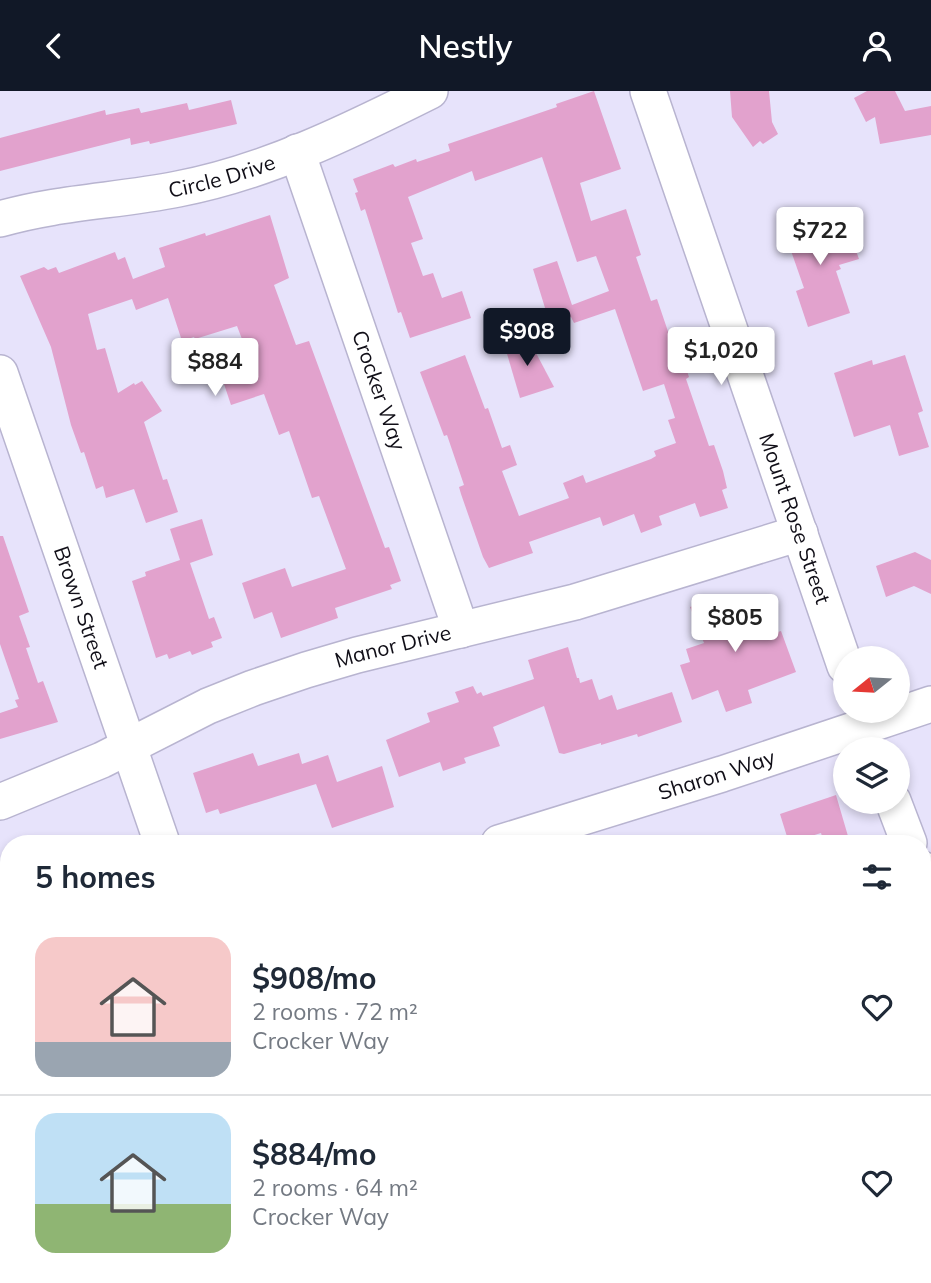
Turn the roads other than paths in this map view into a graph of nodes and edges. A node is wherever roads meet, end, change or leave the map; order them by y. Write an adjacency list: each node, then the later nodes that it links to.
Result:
1 (430, 91): 3 (street, Circle Drive)
2 (648, 91): 6 (street, Mount Rose Street)
3 (297, 152): 4 (street, Circle Drive); 7 (street, Crocker Way)
4 (0, 219)
5 (0, 373): 11 (street, Brown Street)
6 (800, 533): 7 (street, Manor Drive); 8 (street, Mount Rose Street)
7 (461, 630): 11 (street, Manor Drive)
8 (838, 646)
9 (931, 704): 10 (street, Sharon Way)
10 (867, 728): 15 (street, Sharon Way)
11 (129, 746): 12 (street, Manor Drive); 14 (street, Brown Street)
12 (0, 802)
13 (898, 814): 16 (street)
14 (159, 835)
15 (525, 835)
16 (906, 835)

